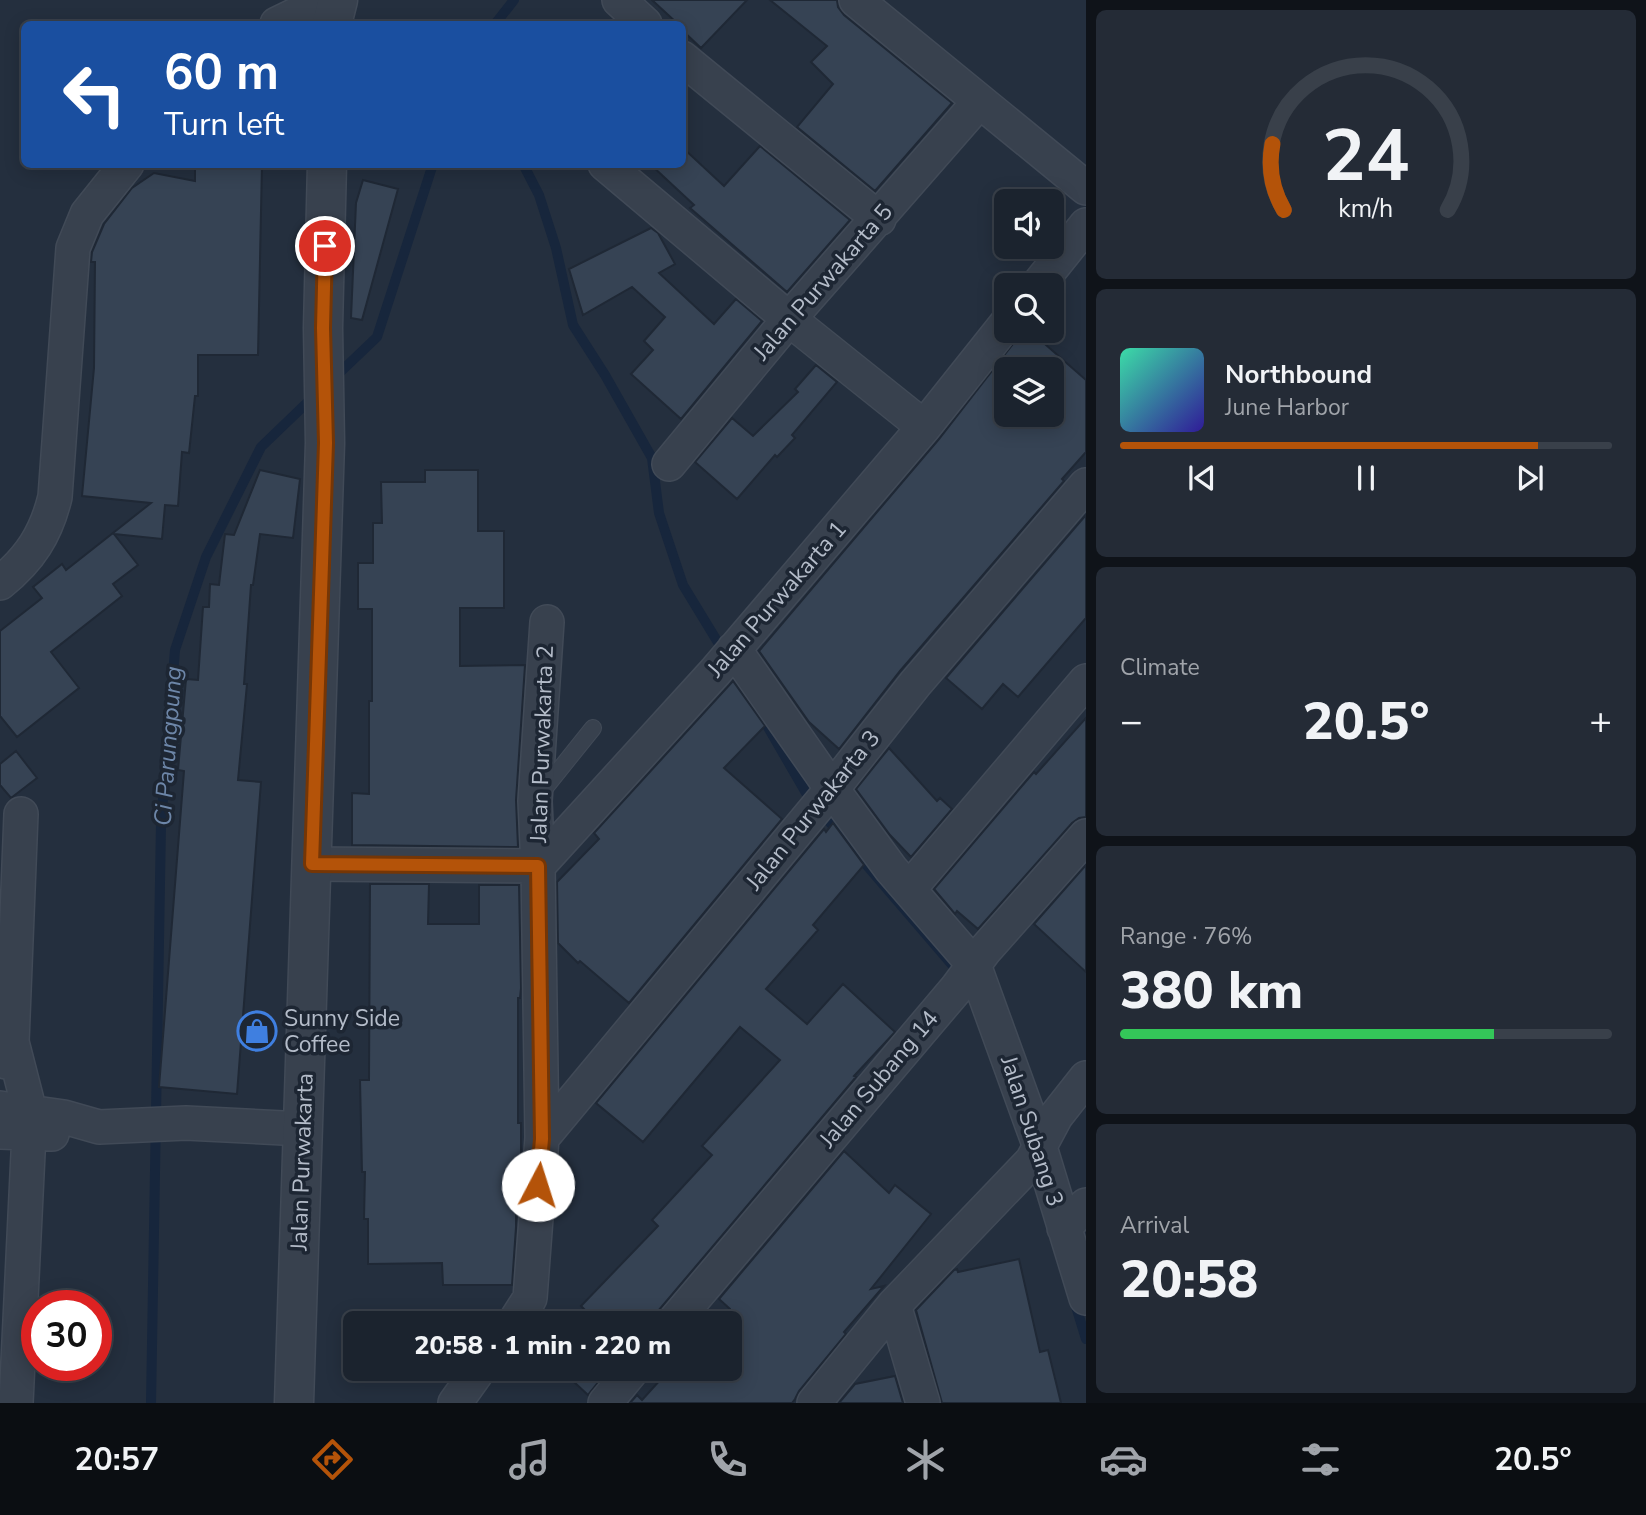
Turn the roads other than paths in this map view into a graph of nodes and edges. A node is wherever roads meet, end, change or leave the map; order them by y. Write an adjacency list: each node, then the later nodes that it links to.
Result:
1 (326, 0): 5 (street)
2 (338, 0): 6 (street)
3 (619, 0): 7 (street)
4 (856, 0): 9 (street)
5 (283, 21)
6 (333, 21)
7 (642, 21)
8 (686, 61): 14 (street)
9 (979, 102): 13 (street); 14 (street, Jalan Purwakarta 5)
10 (124, 168): 22 (street)
11 (327, 168): 31 (street, Jalan Purwakarta)
12 (610, 168): 17 (street)
13 (1086, 188)
14 (879, 219): 17 (street, Jalan Purwakarta 5)
15 (1086, 225): 16 (street)
16 (1048, 273)
17 (789, 319): 19 (street); 20 (street, Jalan Purwakarta 5)
18 (994, 339): 19 (street, Jalan Purwakarta 1)
19 (923, 427): 24 (street, Jalan Purwakarta 1)
20 (669, 464)
21 (1086, 485): 28 (street, Jalan Purwakarta 3)
22 (0, 583)
23 (547, 622): 27 (street, Jalan Purwakarta 2)
24 (727, 658): 28 (street); 32 (street, Jalan Purwakarta 1)
25 (1086, 681): 33 (street)
26 (593, 728): 27 (lane)
27 (535, 801): 32 (street, Jalan Purwakarta 2)
28 (822, 801): 33 (street); 40 (street, Jalan Purwakarta 3)
29 (21, 814): 35 (street)
30 (1086, 836): 34 (street, Jalan Subang 14)
31 (312, 864): 32 (street); 39 (street, Jalan Purwakarta)
32 (538, 866): 40 (street, Jalan Purwakarta 2)
33 (909, 889): 34 (street)
34 (965, 977): 41 (street, Jalan Subang 3); 46 (street, Jalan Subang 14)
35 (12, 1042): 37 (street); 38 (street)
36 (1086, 1078): 41 (street)
37 (0, 1085)
38 (15, 1122): 39 (street); 48 (street)
39 (303, 1129): 49 (street, Jalan Purwakarta)
40 (542, 1139): 45 (street, Jalan Purwakarta 2)
41 (1031, 1161): 42 (street, Jalan Subang 3); 44 (street)
42 (1075, 1216): 43 (street, Jalan Subang 3)
43 (1086, 1298)
44 (894, 1305): 51 (street); 52 (street)
45 (522, 1311)
46 (683, 1311)
47 (623, 1381): 50 (street)
48 (16, 1403)
49 (295, 1403)
50 (605, 1403)
51 (814, 1403)
52 (923, 1403)

